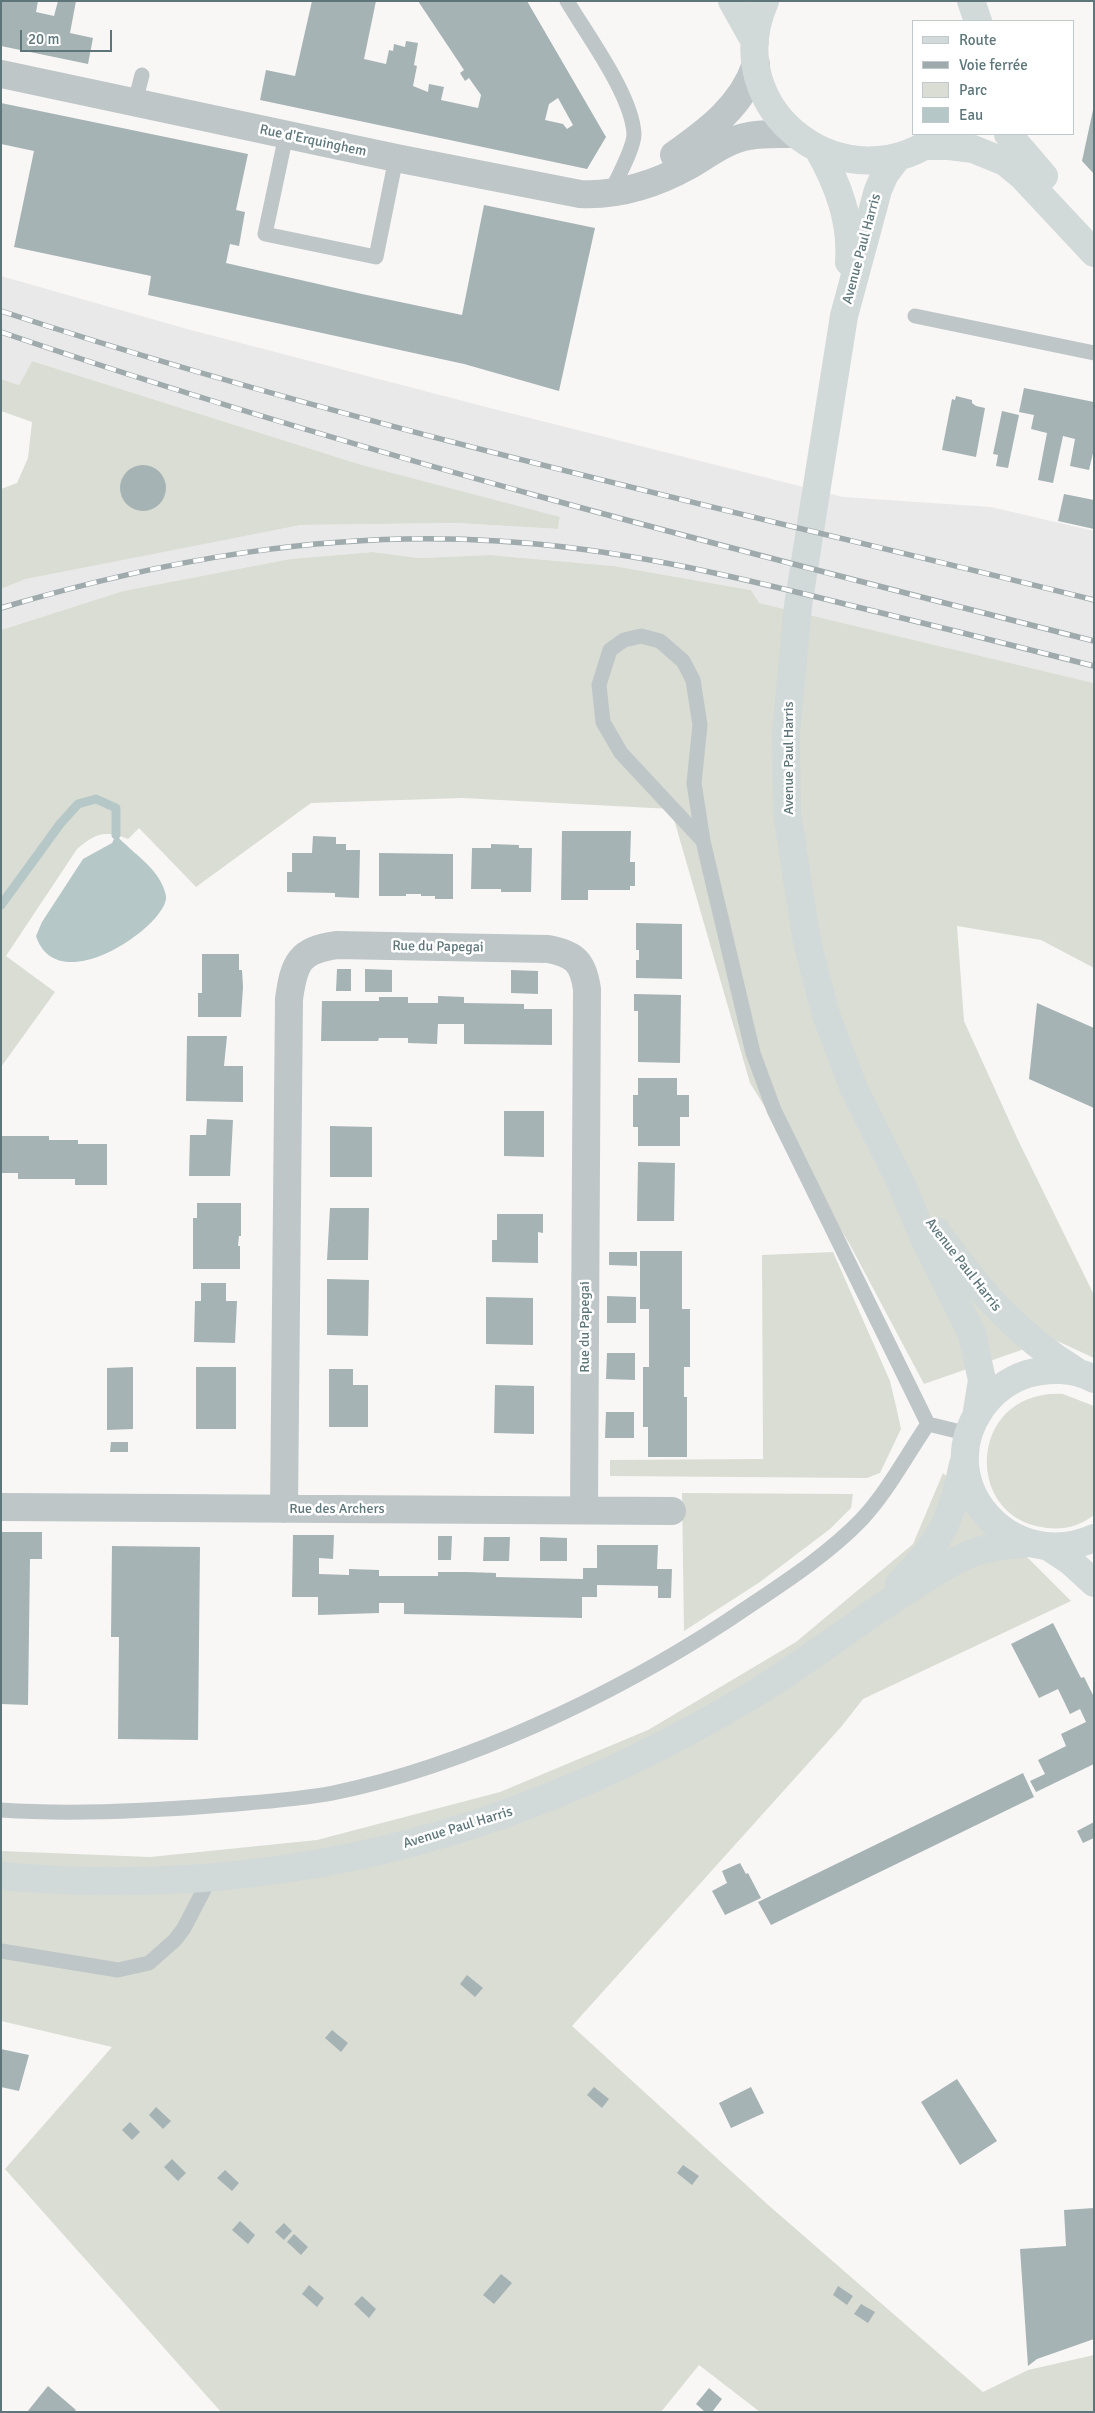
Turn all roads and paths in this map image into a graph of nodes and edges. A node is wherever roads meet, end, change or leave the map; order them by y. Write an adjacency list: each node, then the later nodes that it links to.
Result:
1 (567, 1): 17 (lane)
2 (732, 1): 6 (main road)
3 (765, 1): 6 (main road)
4 (971, 1): 5 (main road)
5 (978, 20)
6 (755, 53): 10 (main road); 17 (street)
7 (1, 74): 9 (street, Rue d'Erquinghem)
8 (142, 76): 9 (lane)
9 (135, 102): 11 (street, Rue d'Erquinghem)
10 (795, 134): 14 (main road); 17 (street, Rue d'Erquinghem)
11 (286, 135): 16 (street, Rue d'Erquinghem); 16 (lane)
12 (1009, 135): 18 (main road)
13 (933, 140): 15 (main road); 19 (main road)
14 (818, 149): 15 (main road); 20 (main road, Avenue Paul Harris)
15 (898, 157): 20 (main road, Avenue Paul Harris)
16 (396, 158): 17 (street, Rue d'Erquinghem)
17 (618, 192)
18 (1094, 231)
19 (1094, 253)
20 (844, 316): 24 (main road, Avenue Paul Harris)
21 (915, 316): 22 (lane)
22 (1094, 353)
23 (702, 841): 23 (lane); 26 (lane)
24 (900, 1183): 25 (main road, Avenue Paul Harris); 27 (main road, Avenue Paul Harris)
25 (1087, 1377): 27 (main road)
26 (928, 1424): 27 (lane); 36 (lane)
27 (970, 1434): 33 (main road); 35 (main road, Avenue Paul Harris)
28 (1, 1507): 29 (street, Rue des Archers)
29 (284, 1509): 30 (street, Rue des Archers); 30 (street, Rue du Papegai)
30 (584, 1510): 31 (street, Rue des Archers)
31 (672, 1511)
32 (1094, 1538): 33 (main road, Avenue Paul Harris)
33 (1038, 1545): 34 (main road); 35 (main road, Avenue Paul Harris)
34 (1094, 1583)
35 (866, 1617): 38 (main road, Avenue Paul Harris)
36 (1, 1810)
37 (1, 1876): 38 (main road, Avenue Paul Harris)
38 (210, 1878): 39 (lane)
39 (1, 1951)

